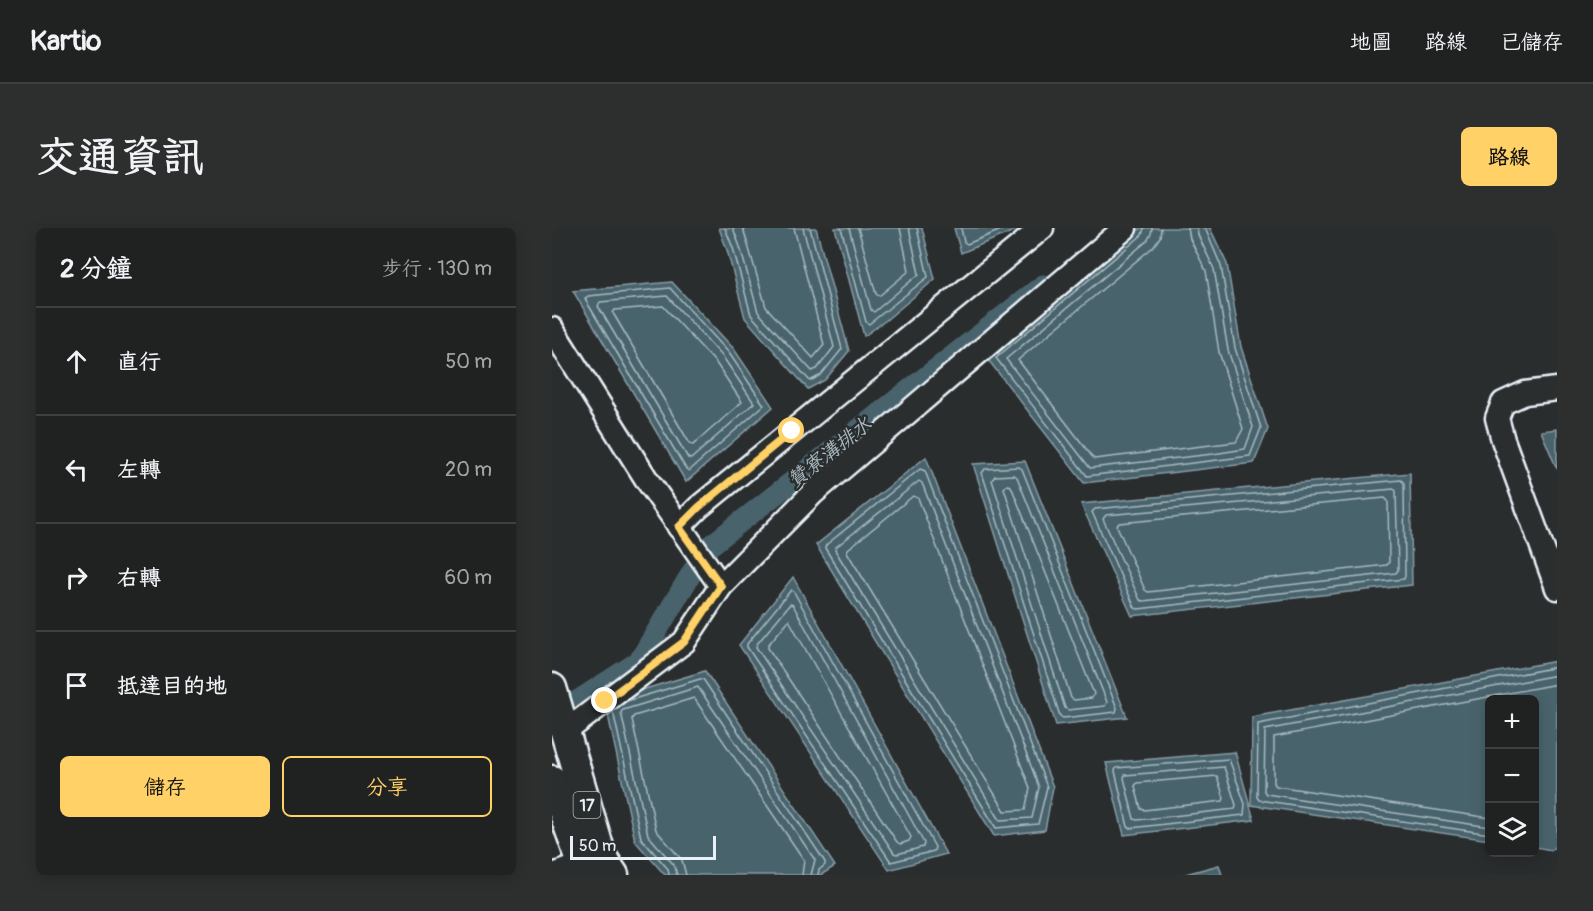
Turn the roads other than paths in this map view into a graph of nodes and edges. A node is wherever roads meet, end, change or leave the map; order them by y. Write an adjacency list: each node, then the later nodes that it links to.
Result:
1 (1042, 228): 5 (street)
2 (1125, 228): 6 (street)
3 (552, 329): 5 (street)
4 (1557, 389): 7 (street)
5 (683, 532): 6 (street)
6 (715, 578): 9 (street)
7 (1557, 588)
8 (552, 688): 9 (main road, 17)
9 (566, 732): 11 (main road, 17)
10 (552, 780): 11 (main road, 17)
11 (596, 868): 12 (street)
12 (553, 875)

